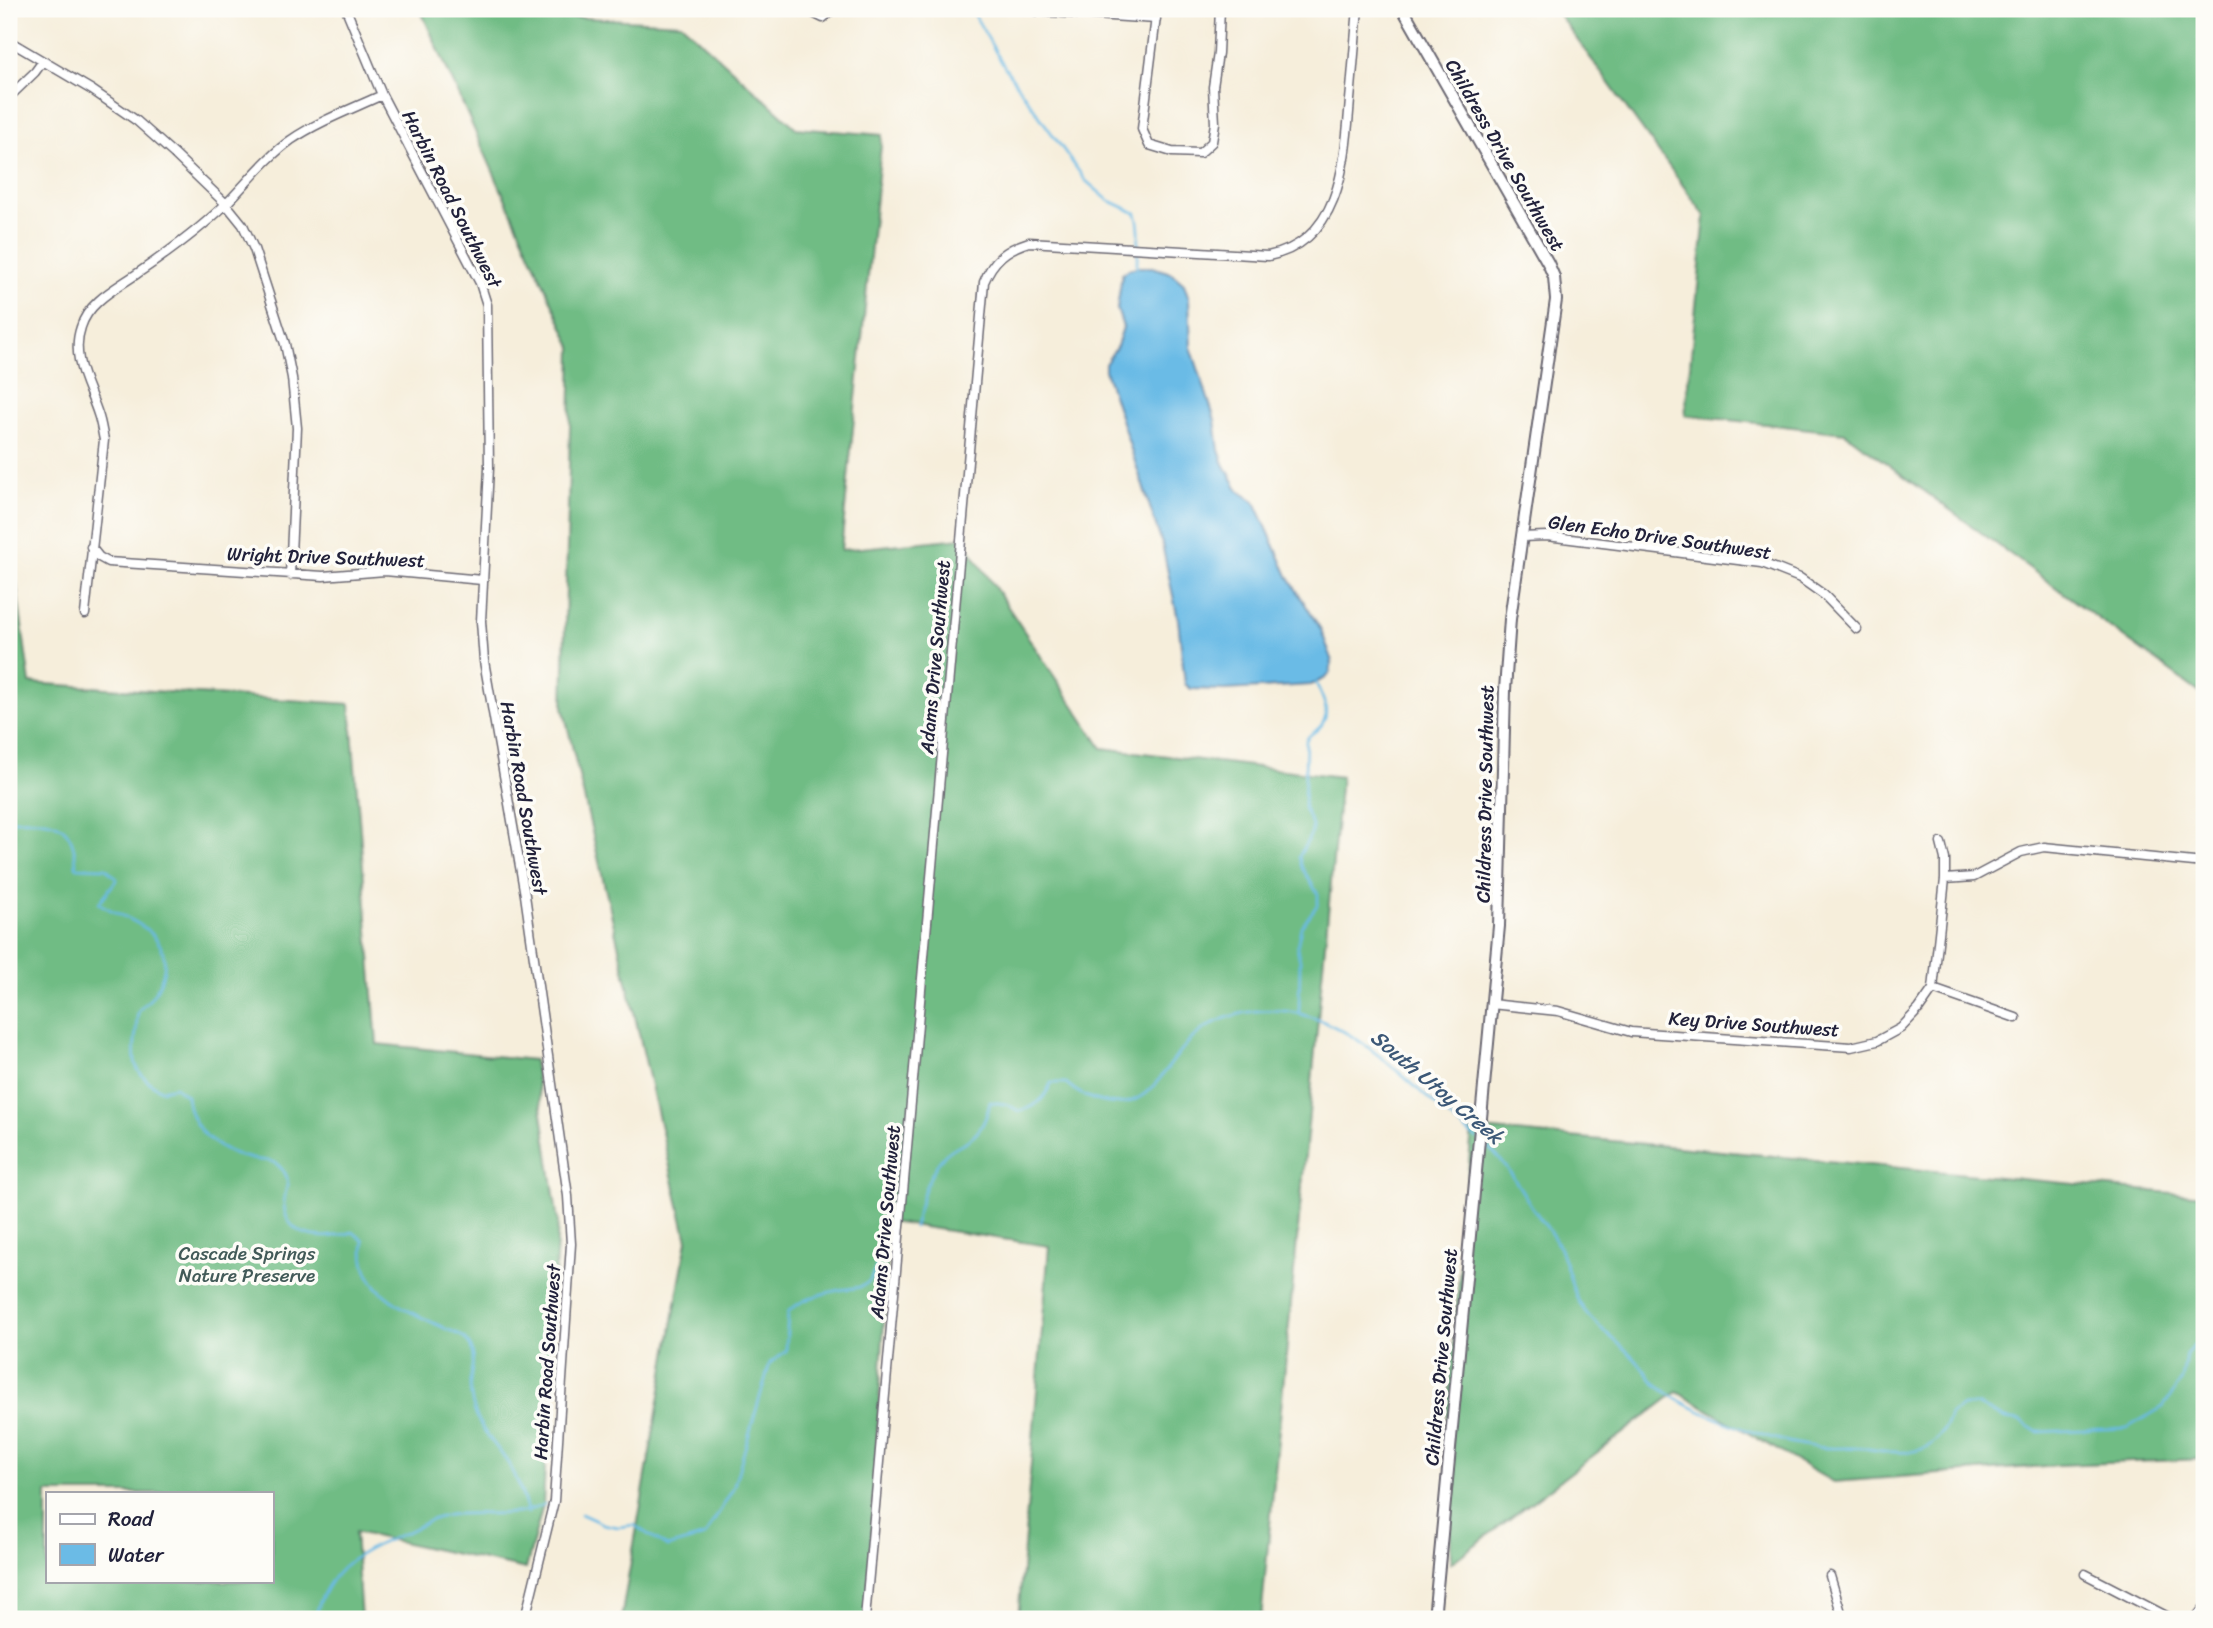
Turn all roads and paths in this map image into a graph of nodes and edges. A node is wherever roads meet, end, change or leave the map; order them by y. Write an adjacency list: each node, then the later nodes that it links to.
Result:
1 (346, 9): 12 (street, Harbin Road Southwest)
2 (805, 9): 3 (street)
3 (829, 9)
4 (1157, 9): 9 (street)
5 (1220, 9): 9 (street)
6 (1358, 9): 31 (street, Adams Drive Southwest)
7 (1403, 9): 15 (street, Childress Drive Southwest)
8 (1035, 12): 9 (street)
9 (1156, 19)
10 (9, 41): 11 (street)
11 (43, 61): 13 (street); 14 (street)
12 (382, 95): 14 (street); 18 (street, Harbin Road Southwest)
13 (9, 97)
14 (226, 204): 16 (street); 17 (street)
15 (1521, 537): 20 (street, Glen Echo Drive Southwest); 25 (street, Childress Drive Southwest)
16 (92, 547): 17 (street, Wright Drive Southwest); 19 (street)
17 (290, 575): 18 (street, Wright Drive Southwest)
18 (482, 580): 30 (street, Harbin Road Southwest)
19 (85, 614)
20 (1857, 629)
21 (1941, 843): 23 (street)
22 (2204, 863): 23 (street)
23 (1945, 879): 24 (street)
24 (1933, 989): 25 (street, Key Drive Southwest); 26 (street)
25 (1491, 1004): 32 (street, Childress Drive Southwest)
26 (2016, 1018)
27 (2085, 1574): 34 (street)
28 (1829, 1576): 33 (street)
29 (2204, 1608): 35 (street)
30 (525, 1619)
31 (865, 1619)
32 (1434, 1619)
33 (1843, 1619)
34 (2172, 1619)
35 (2196, 1619)

